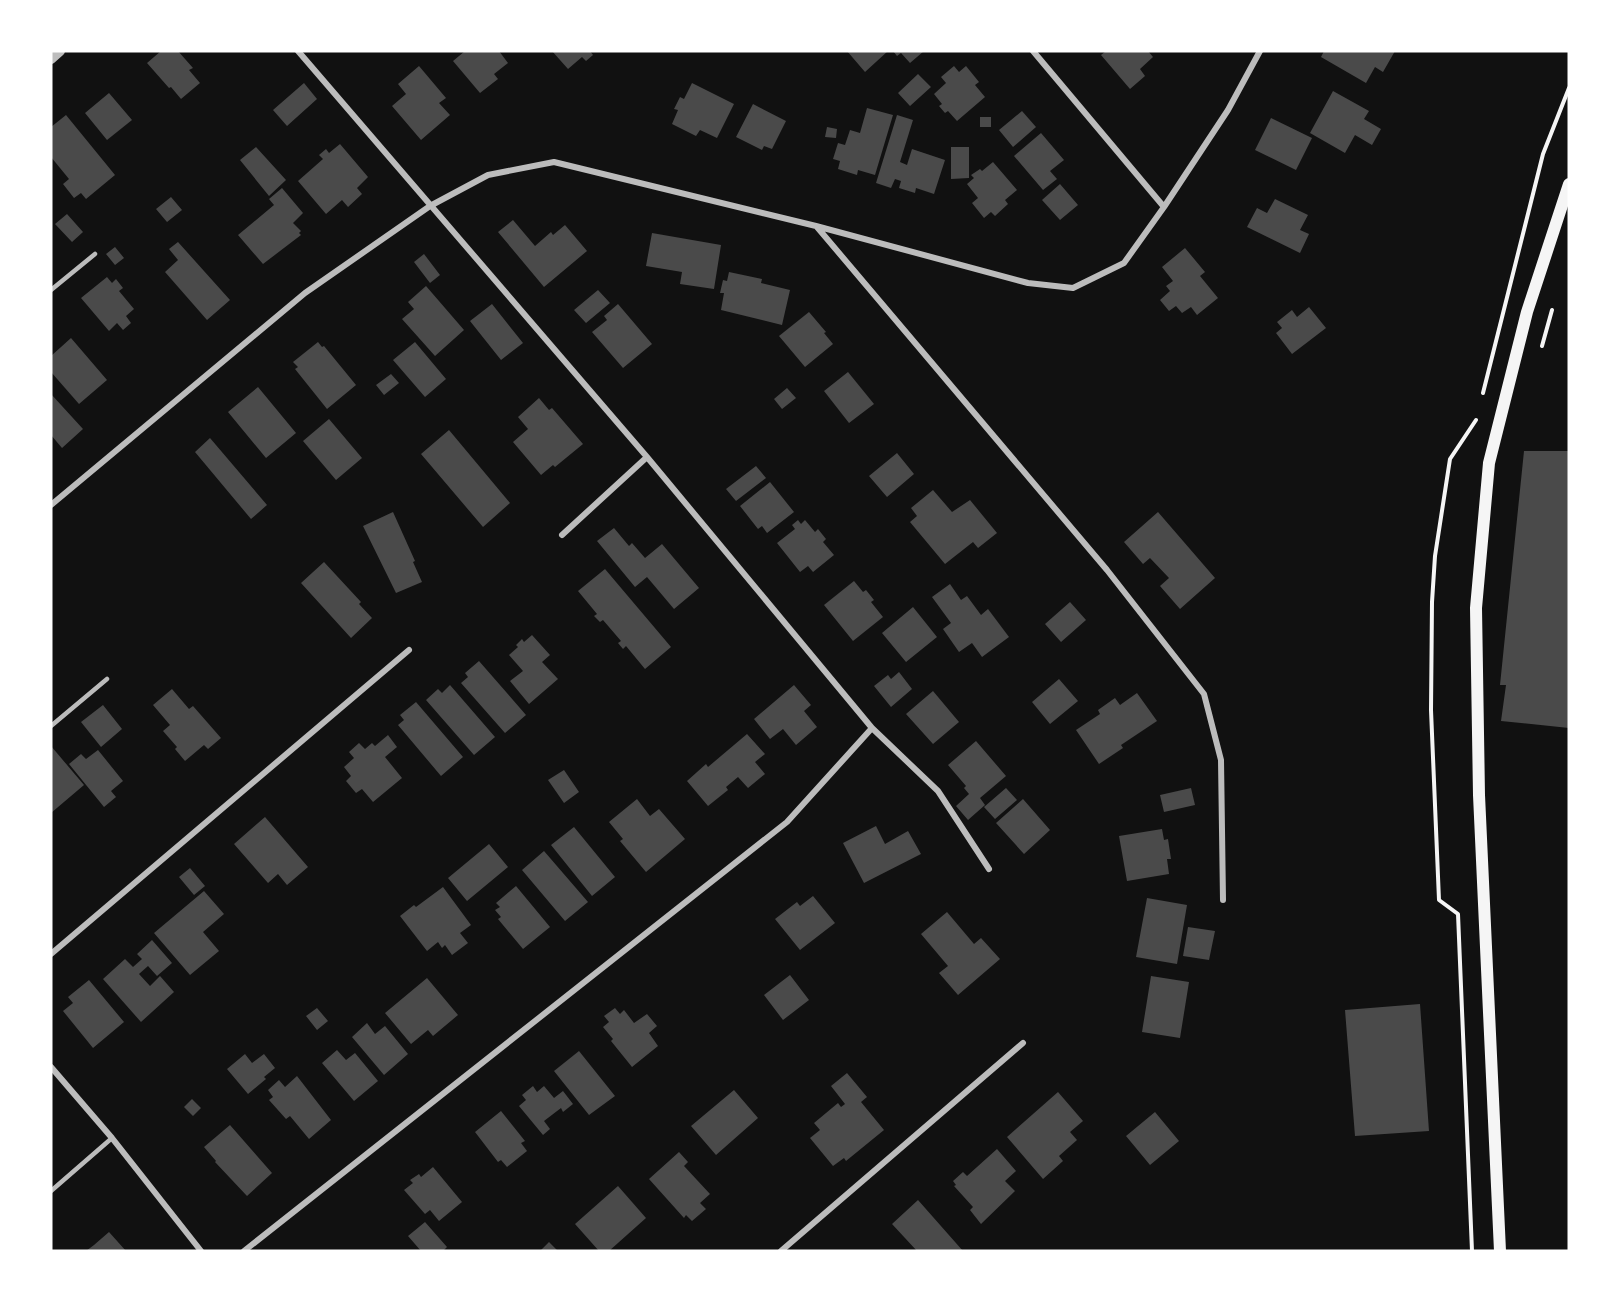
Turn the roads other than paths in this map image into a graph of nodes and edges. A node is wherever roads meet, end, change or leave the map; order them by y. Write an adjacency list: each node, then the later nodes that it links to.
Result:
1 (60, 51): 5 (street)
2 (298, 51): 7 (street)
3 (1033, 51): 8 (street)
4 (1260, 51): 8 (street)
5 (51, 58)
6 (1569, 184): 29 (main road)
7 (430, 206): 9 (street); 12 (street); 13 (street)
8 (1164, 207): 9 (street)
9 (816, 226): 20 (street)
10 (95, 254): 11 (lane)
11 (51, 290)
12 (647, 457): 14 (street); 18 (street)
13 (51, 505)
14 (562, 535)
15 (409, 650): 21 (street)
16 (107, 680): 17 (lane)
17 (51, 726)
18 (872, 728): 19 (street); 27 (street)
19 (988, 869)
20 (1223, 900)
21 (51, 954)
22 (1023, 1042): 28 (street)
23 (51, 1067): 24 (street)
24 (112, 1138): 25 (lane); 26 (street)
25 (51, 1191)
26 (201, 1251)
27 (244, 1251)
28 (781, 1251)
29 (1500, 1251)

